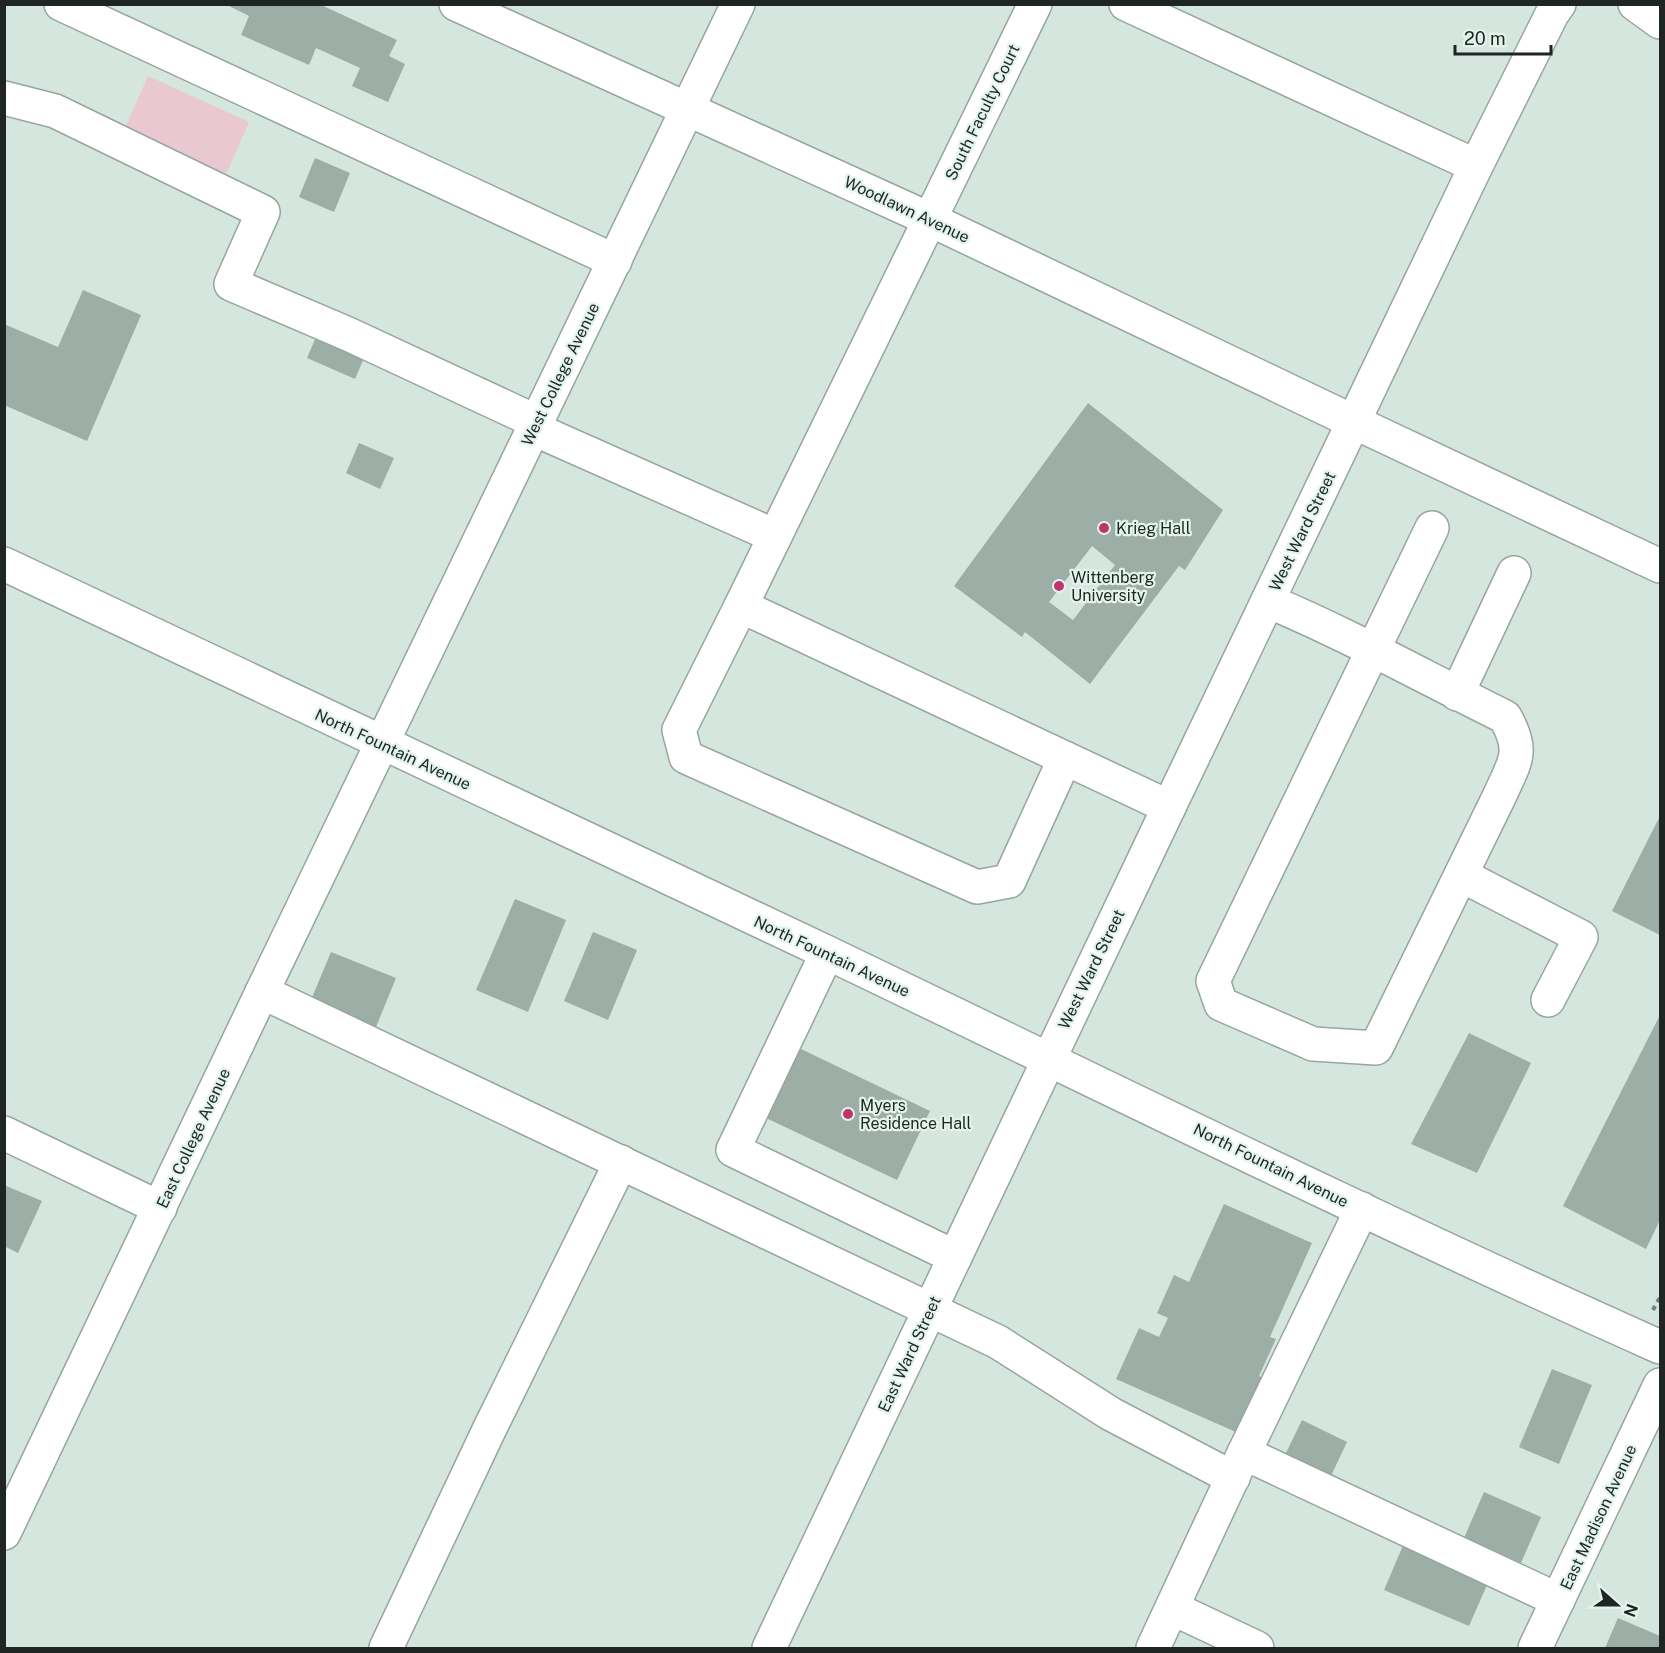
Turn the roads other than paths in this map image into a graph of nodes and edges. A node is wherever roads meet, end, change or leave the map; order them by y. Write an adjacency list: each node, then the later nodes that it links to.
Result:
1 (61, 4): 13 (street)
2 (456, 4): 10 (street, Woodlawn Avenue)
3 (738, 4): 10 (street, West College Avenue)
4 (1035, 4): 12 (street, South Faculty Court)
5 (1126, 4): 11 (street)
6 (1559, 4): 11 (street, West Ward Street)
7 (1635, 4): 8 (street)
8 (1660, 22)
9 (4, 98): 15 (street)
10 (688, 108): 12 (street, Woodlawn Avenue); 13 (street, West College Avenue)
11 (1476, 166): 14 (street, West Ward Street)
12 (929, 219): 14 (street, Woodlawn Avenue); 17 (street, South Faculty Court)
13 (615, 261): 15 (street, West College Avenue)
14 (1354, 422): 19 (street, Woodlawn Avenue); 21 (street, West Ward Street)
15 (536, 425): 17 (street); 25 (street, West College Avenue)
16 (1432, 528): 23 (street)
17 (775, 536): 22 (street, South Faculty Court)
18 (4, 564): 25 (street, North Fountain Avenue)
19 (1660, 566)
20 (1514, 573): 24 (street)
21 (1268, 601): 23 (street); 27 (street, West Ward Street)
22 (741, 606): 26 (street); 26 (street, South Faculty Court)
23 (1371, 650): 24 (street); 28 (street)
24 (1457, 694): 28 (street)
25 (382, 744): 29 (street, North Fountain Avenue); 30 (street, East College Avenue)
26 (1065, 758): 27 (street)
27 (1169, 807): 32 (street, West Ward Street)
28 (1461, 875): 31 (street)
29 (826, 952): 32 (street, North Fountain Avenue); 37 (street)
30 (262, 992): 34 (street); 35 (street, East College Avenue)
31 (1548, 1000)
32 (1048, 1059): 36 (street, North Fountain Avenue); 37 (street, East Ward Street)
33 (4, 1133): 35 (street)
34 (621, 1162): 38 (street); 45 (street)
35 (160, 1208): 42 (street, East College Avenue)
36 (1362, 1209): 39 (street, North Fountain Avenue); 41 (street)
37 (955, 1257): 38 (street, East Ward Street)
38 (930, 1308): 41 (street); 46 (street, East Ward Street)
39 (1660, 1347)
40 (1660, 1385): 43 (street, East Madison Avenue)
41 (1239, 1466): 43 (street); 44 (street)
42 (4, 1533)
43 (1558, 1600): 49 (street, East Madison Avenue)
44 (1172, 1608): 47 (street); 48 (street)
45 (386, 1648)
46 (769, 1648)
47 (1153, 1648)
48 (1257, 1648)
49 (1535, 1648)

